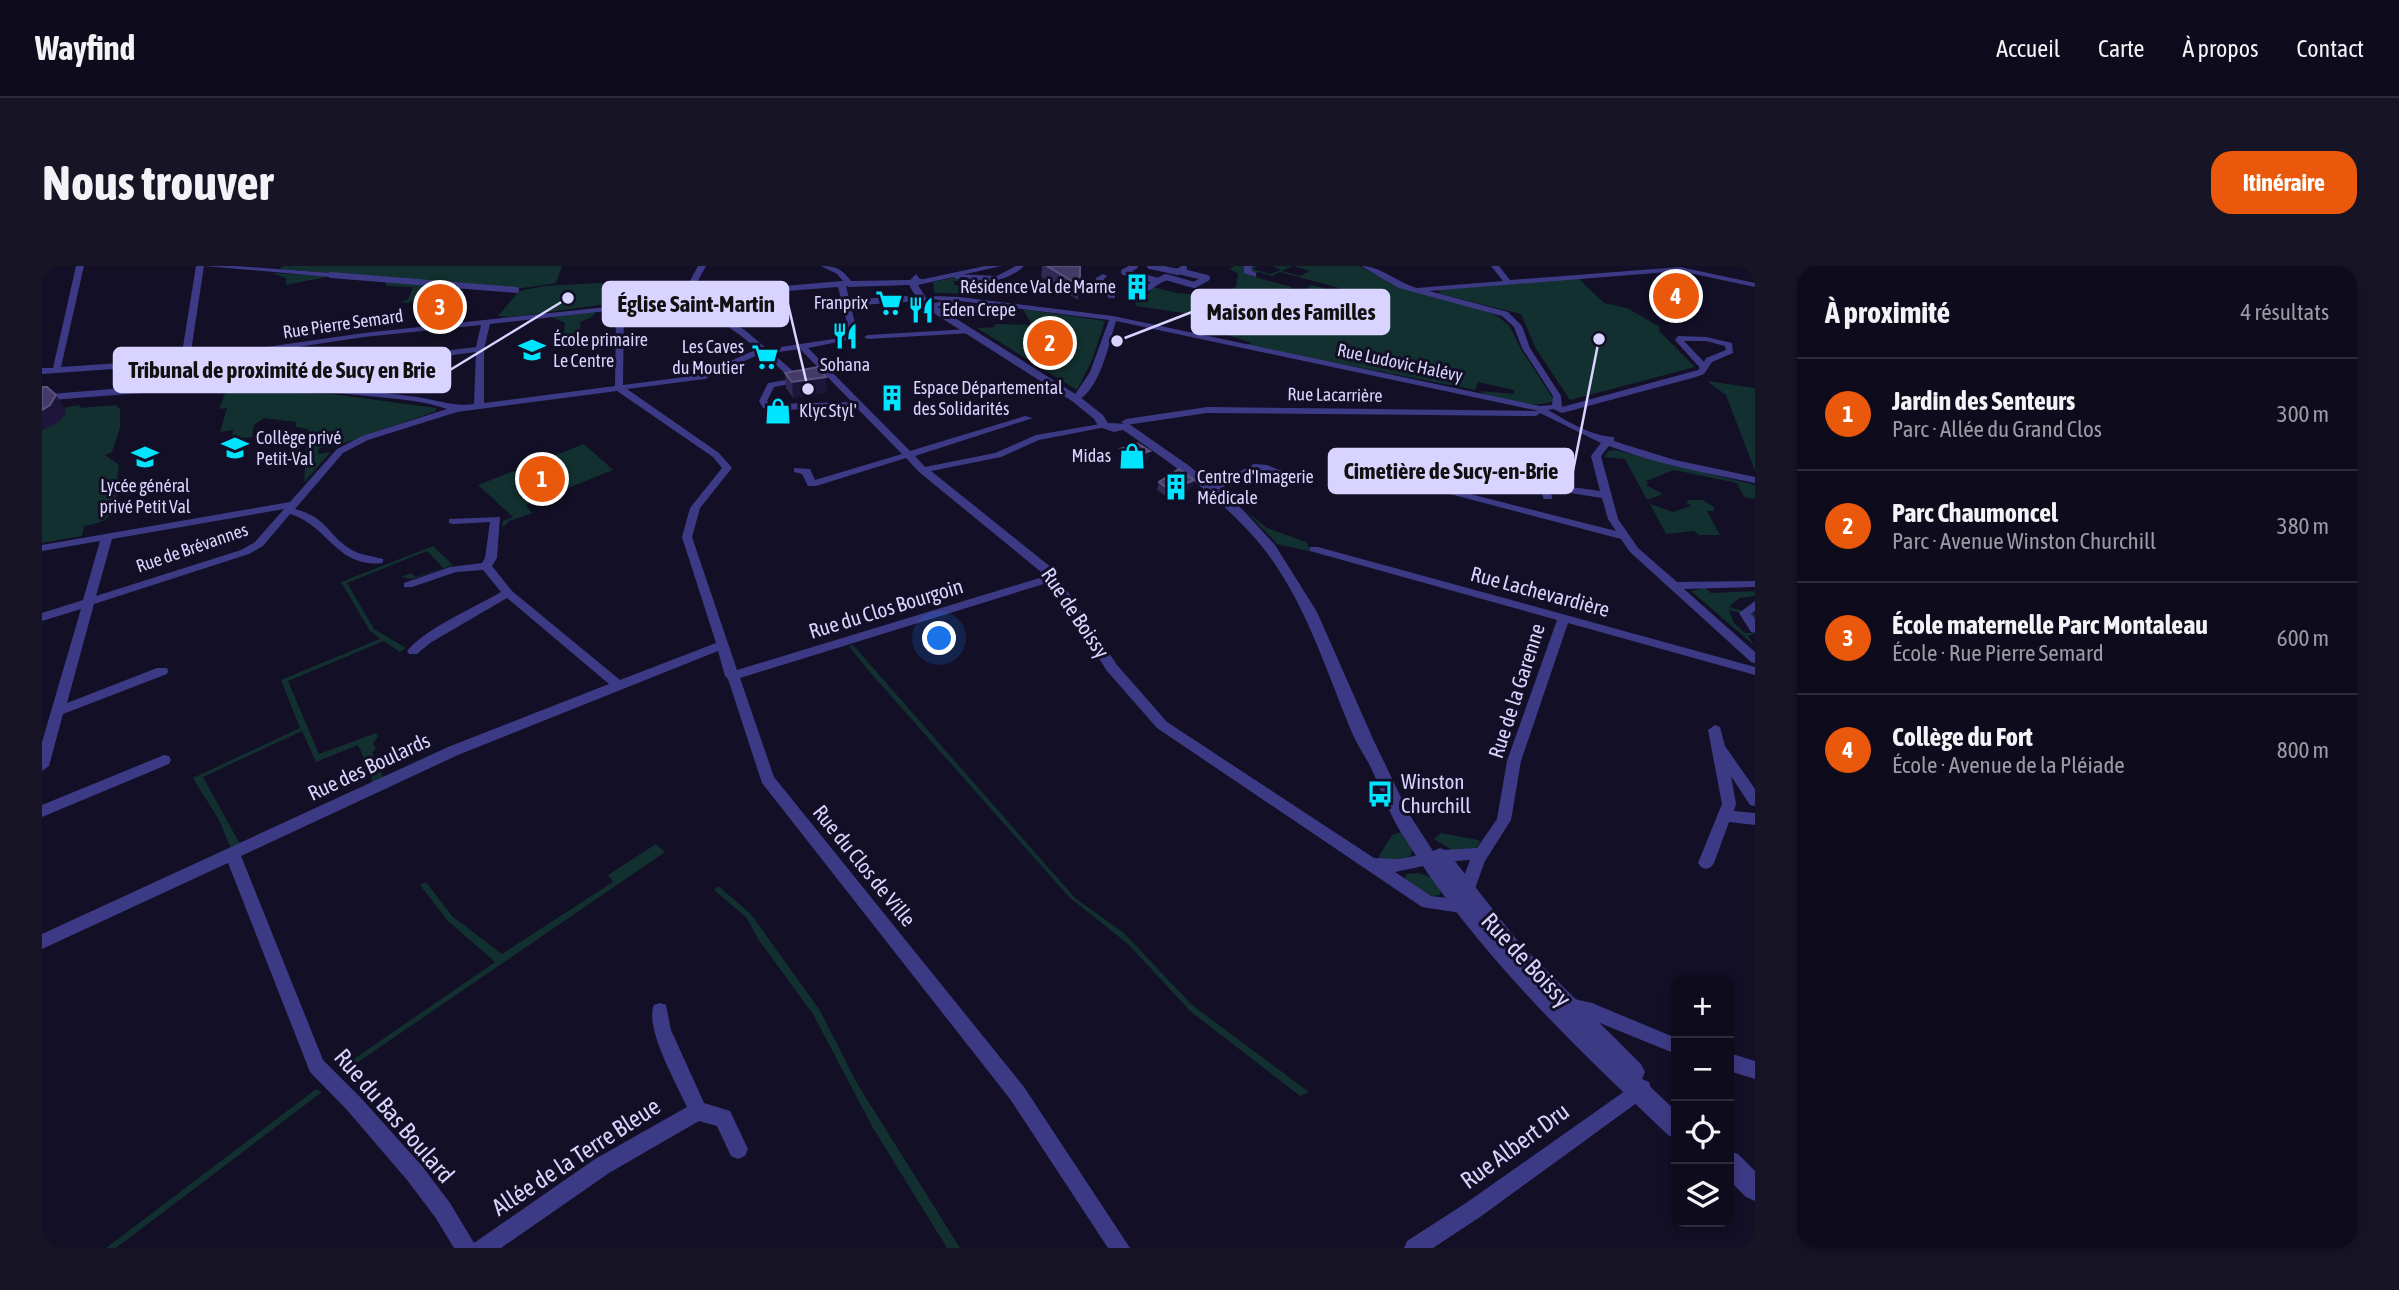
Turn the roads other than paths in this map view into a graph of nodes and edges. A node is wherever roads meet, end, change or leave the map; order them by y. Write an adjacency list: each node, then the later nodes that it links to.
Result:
1 (80, 266): 52 (street)
2 (200, 266): 49 (street)
3 (207, 266): 21 (street)
4 (702, 266): 37 (street)
5 (825, 266): 30 (street)
6 (836, 266): 27 (street)
7 (973, 266): 27 (street)
8 (997, 266): 23 (street)
9 (1020, 266): 23 (street)
10 (1135, 266): 28 (street)
11 (1150, 266): 19 (street)
12 (1188, 266): 19 (street)
13 (1248, 266): 22 (street)
14 (1365, 266): 33 (street)
15 (1495, 266): 29 (street)
16 (1556, 266): 26 (street)
17 (1618, 266): 20 (street)
18 (1681, 267): 20 (street); 31 (street)
19 (1179, 271): 28 (street)
20 (1625, 273): 26 (street)
21 (331, 275): 32 (street)
22 (1253, 275)
23 (954, 276): 27 (street)
24 (1103, 276): 34 (street)
25 (1755, 276): 31 (street)
26 (1567, 278): 29 (street)
27 (918, 280): 30 (street); 35 (street); 38 (street)
28 (1158, 281): 36 (street)
29 (1508, 283): 33 (street)
30 (844, 284): 37 (street, Rue Pierre Semard); 39 (street)
31 (1752, 285)
32 (516, 289)
33 (1416, 290): 63 (street)
34 (1112, 296)
35 (920, 298): 39 (street); 43 (street)
36 (1133, 298)
37 (691, 299): 40 (street, Rue Pierre Semard); 48 (street)
38 (934, 301): 41 (street, Rue Ludovic Halévy); 43 (street)
39 (847, 303): 46 (street, Rue de Brévannes)
40 (620, 306): 42 (street, Rue Pierre Semard); 57 (street)
41 (1113, 318): 59 (street); 63 (street, Rue Ludovic Halévy)
42 (486, 323): 45 (street, Rue Pierre Semard); 47 (street)
43 (967, 330): 44 (street); 59 (street)
44 (868, 337)
45 (302, 345): 49 (street, Rue Pierre Semard); 53 (street)
46 (802, 346): 48 (street, Rue de Brévannes); 54 (street, Rue de Boissy)
47 (480, 349): 53 (street); 60 (street)
48 (764, 351): 55 (street); 57 (street, Rue de Brévannes)
49 (185, 361): 52 (street, Rue Pierre Semard)
50 (1703, 366): 50 (street); 63 (street)
51 (42, 371): 52 (street, Rue Pierre Semard)
52 (56, 371)
53 (298, 372): 56 (street)
54 (831, 375): 55 (street); 61 (street, Rue de Boissy)
55 (799, 381): 61 (street)
56 (296, 388): 58 (street); 62 (street)
57 (619, 388): 60 (street, Rue de Brévannes); 94 (street, Rue du Clos de Ville)
58 (42, 398)
59 (1076, 399): 65 (street)
60 (478, 404): 62 (street, Rue de Brévannes)
61 (858, 405): 67 (street, Rue de Boissy)
62 (456, 409): 76 (street, Rue de Brévannes)
63 (1555, 411): 65 (street, Rue Lacarrière); 66 (street)
64 (1028, 418): 67 (street)
65 (1114, 423): 69 (street, Rue Lacarrière); 74 (street)
66 (1608, 441): 72 (street); 75 (street)
67 (907, 456): 68 (street); 69 (street, Rue de Boissy)
68 (798, 470)
69 (923, 470): 84 (street, Rue de Boissy)
70 (1371, 472): 79 (street)
71 (1542, 474): 75 (street)
72 (1755, 478)
73 (1304, 482): 74 (street)
74 (1212, 489): 111 (street)
75 (1605, 495): 79 (street)
76 (293, 508): 78 (street); 82 (street); 89 (street, Rue de Brévannes)
77 (453, 521): 83 (street)
78 (107, 537): 80 (street); 89 (street)
79 (1625, 537): 87 (street)
80 (42, 548)
81 (1314, 549): 92 (street, Rue Lachevardière)
82 (379, 561)
83 (486, 566): 86 (street); 88 (street)
84 (1053, 577): 99 (street, Rue du Clos Bourgoin); 110 (street, Rue de Boissy)
85 (1755, 584): 87 (street)
86 (408, 585)
87 (1673, 586): 96 (street)
88 (508, 593): 95 (street); 100 (street)
89 (90, 602): 91 (street, Rue de Brévannes); 101 (street)
90 (1755, 605): 93 (street)
91 (42, 617)
92 (1563, 619): 98 (street, Rue Lachevardière); 108 (street, Rue de la Garenne)
93 (1755, 629)
94 (721, 645): 99 (street, Rue du Clos de Ville); 100 (street, Rue des Boulards)
95 (413, 652)
96 (1755, 659)
97 (162, 671): 101 (street)
98 (1755, 671)
99 (731, 676): 133 (street, Rue du Clos de Ville)
100 (617, 684): 109 (street, Rue des Boulards)
101 (58, 711): 103 (street)
102 (164, 760): 105 (street)
103 (42, 766)
104 (1755, 801): 106 (street)
105 (42, 811)
106 (1724, 816): 107 (street); 112 (street)
107 (1755, 819)
108 (1481, 853): 111 (street); 113 (street, Rue de la Garenne)
109 (232, 854): 114 (street, Rue des Boulards); 131 (street, Rue du Bas Boulard)
110 (1364, 859): 111 (street, Rue de Boissy); 113 (street, Rue de Boissy)
111 (1433, 860): 113 (street, Rue de Boissy)
112 (1706, 863)
113 (1464, 899): 115 (street, Rue de Boissy)
114 (42, 942)
115 (1561, 1008): 117 (street); 118 (street, Rue de Boissy)
116 (660, 1011): 124 (street)
117 (1622, 1026): 118 (street); 119 (street)
118 (1589, 1035): 122 (street, Rue de Boissy)
119 (1671, 1044)
120 (1734, 1064): 121 (street)
121 (1755, 1070)
122 (1642, 1088): 123 (street, Rue de Boissy); 125 (street, Rue de Boissy); 134 (street, Rue Albert Dru)
123 (1671, 1110)
124 (698, 1111): 126 (street); 132 (street, Allée de la Terre Bleue)
125 (1671, 1121)
126 (738, 1149)
127 (1730, 1164): 129 (street)
128 (1734, 1182): 130 (street)
129 (1755, 1188)
130 (1755, 1202)
131 (466, 1248)
132 (482, 1248)
133 (1120, 1248)
134 (1415, 1248)

